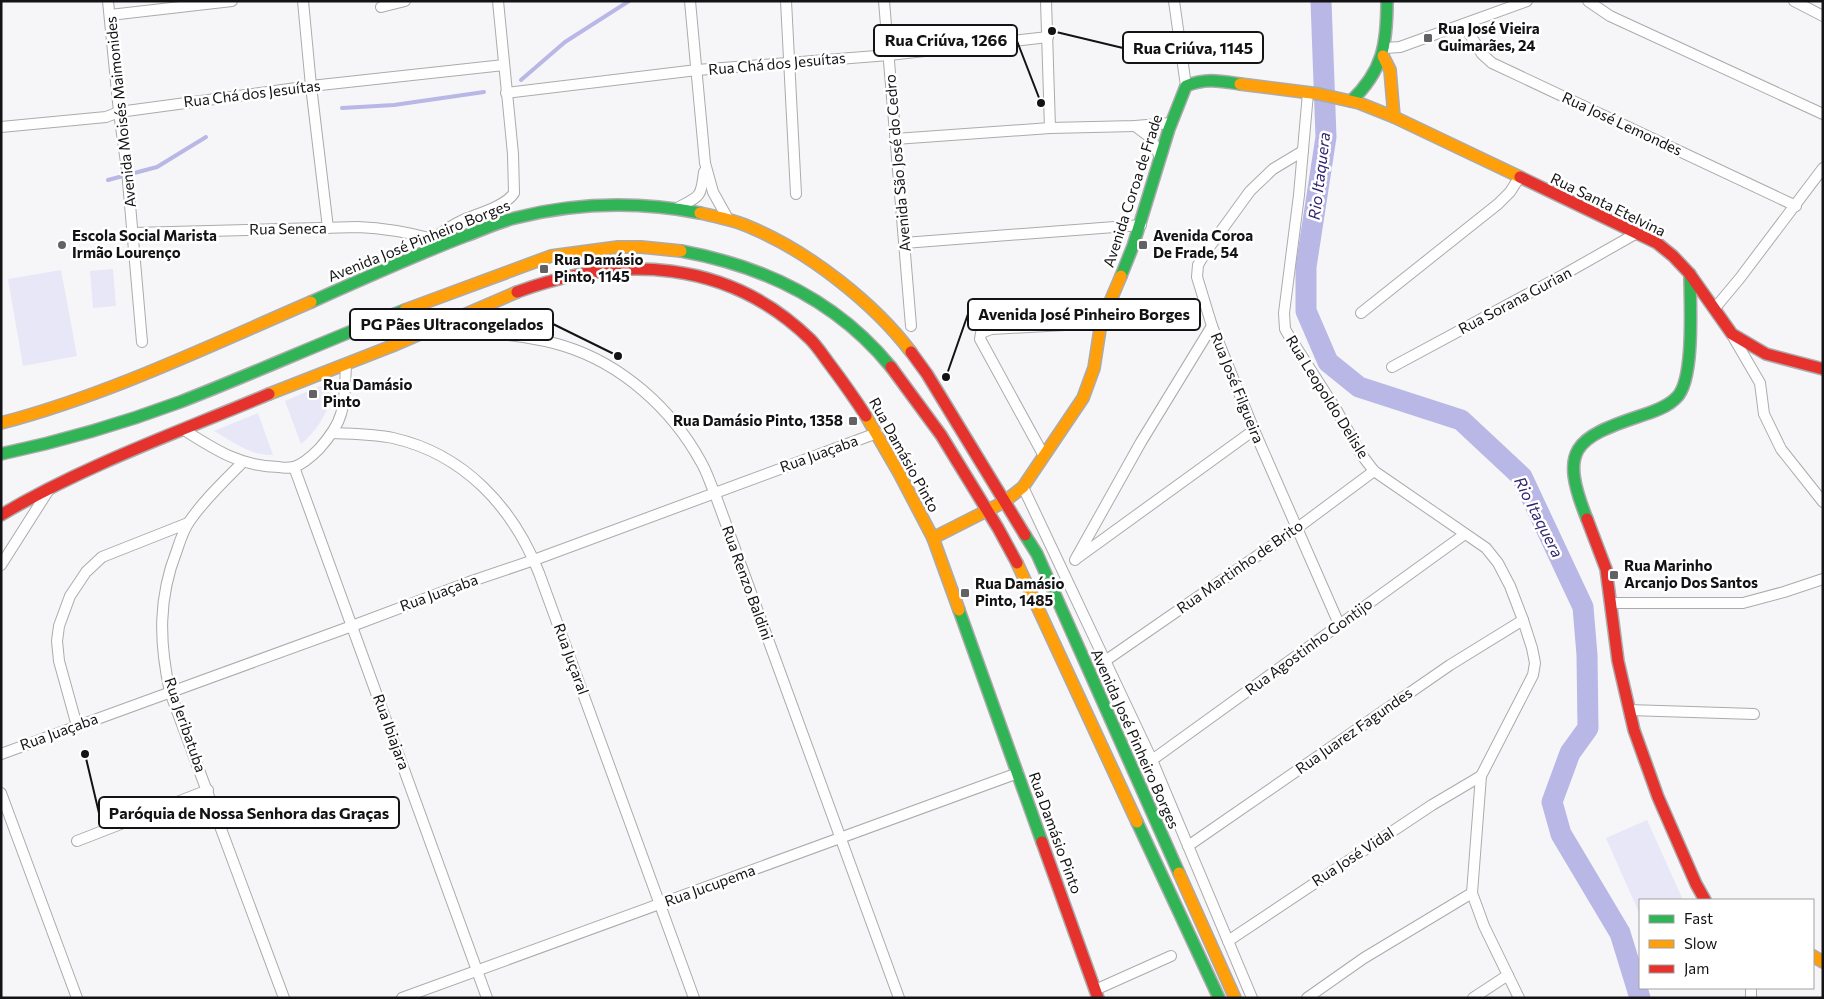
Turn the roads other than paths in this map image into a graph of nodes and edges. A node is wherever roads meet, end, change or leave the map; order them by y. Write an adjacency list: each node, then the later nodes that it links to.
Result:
1 (108, 1): 16 (street, Avenida Moisés Maimonides)
2 (232, 1): 16 (street)
3 (303, 1): 25 (street)
4 (405, 1): 15 (street)
5 (498, 1): 23 (street)
6 (690, 1): 24 (street)
7 (786, 1): 22 (street)
8 (884, 1): 21 (street, Avenida São José do Cedro)
9 (1046, 1): 19 (street)
10 (1174, 1): 26 (street)
11 (1388, 1): 20 (street)
12 (1528, 1): 18 (street)
13 (1588, 1): 31 (street)
14 (1794, 1): 17 (street)
15 (381, 7)
16 (110, 15): 30 (street, Avenida Moisés Maimonides)
17 (1823, 16)
18 (1464, 25): 20 (street); 44 (street, Rua José Lemondes)
19 (1048, 37): 21 (street, Rua Chá dos Jesuítas); 36 (street)
20 (1384, 52): 29 (street); 32 (street)
21 (889, 55): 22 (street, Rua Chá dos Jesuítas); 37 (street, Avenida São José do Cedro)
22 (789, 63): 24 (street, Rua Chá dos Jesuítas); 43 (street)
23 (504, 67): 25 (street, Rua Chá dos Jesuítas); 27 (street)
24 (697, 70): 27 (street, Rua Chá dos Jesuítas); 40 (street)
25 (311, 86): 30 (street, Rua Chá dos Jesuítas); 48 (street)
26 (1186, 86): 28 (street); 33 (street, Avenida Coroa de Frade)
27 (506, 91): 51 (street)
28 (1313, 93): 29 (street); 38 (street, Rua Leopoldo Delisle)
29 (1347, 100): 32 (street, Rua Santa Etelvina)
30 (119, 112): 35 (street, Rua Chá dos Jesuítas); 49 (street, Avenida Moisés Maimonides)
31 (1823, 114)
32 (1394, 116): 42 (street, Rua Santa Etelvina)
33 (1171, 122): 34 (street); 39 (street, Avenida Coroa de Frade)
34 (1135, 126): 36 (street); 39 (street)
35 (1, 127)
36 (1050, 128): 37 (street)
37 (895, 139): 52 (street, Avenida São José do Cedro)
38 (1303, 151): 59 (street, Rua José Filgueira); 74 (street, Rua Leopoldo Delisle)
39 (1160, 157): 47 (street, Avenida Coroa de Frade)
40 (705, 163): 45 (street); 46 (street)
41 (1823, 168): 44 (street)
42 (1519, 178): 50 (street, Rua Santa Etelvina); 55 (street)
43 (796, 194)
44 (1796, 206): 54 (street)
45 (676, 209): 46 (street, Avenida José Pinheiro Borges); 51 (street, Avenida José Pinheiro Borges)
46 (728, 218): 78 (street, Avenida José Pinheiro Borges)
47 (1140, 225): 52 (street); 56 (street, Avenida Coroa de Frade)
48 (328, 228): 49 (street, Rua Seneca); 51 (street, Rua Seneca)
49 (134, 233): 61 (street, Avenida Moisés Maimonides)
50 (1637, 233): 53 (street, Rua Santa Etelvina); 63 (street, Rua Sorana Gurian)
51 (434, 243): 65 (street, Avenida José Pinheiro Borges)
52 (904, 243): 58 (street, Avenida São José do Cedro)
53 (1690, 274): 54 (street, Rua Santa Etelvina); 91 (street)
54 (1715, 308): 60 (street, Rua Santa Etelvina)
55 (1361, 313)
56 (1101, 323): 71 (street, Avenida Coroa de Frade); 71 (street)
57 (437, 326): 62 (street, Rua Damásio Pinto); 69 (street, Rua Damásio Pinto); 77 (street, Rua Renzo Baldini)
58 (910, 326)
59 (1212, 326): 67 (street, Rua José Filgueira); 87 (street)
60 (1732, 334): 64 (street, Rua Santa Etelvina); 79 (street)
61 (142, 342)
62 (346, 364): 66 (street, Rua Damásio Pinto); 68 (street)
63 (1392, 367)
64 (1823, 369)
65 (1, 423)
66 (184, 430): 72 (street); 76 (street, Rua Damásio Pinto)
67 (1254, 430): 83 (street, Rua José Filgueira); 87 (street)
68 (332, 433): 73 (street); 86 (street, Rua Juçaral)
69 (878, 433): 77 (street, Rua Juaçaba); 85 (street, Rua Damásio Pinto)
70 (1, 454): 80 (street, Avenida José Pinheiro Borges)
71 (1044, 456): 75 (street, Avenida Coroa de Frade)
72 (242, 463): 73 (street); 82 (street, Rua Jeribatuba)
73 (294, 467): 94 (street, Rua Ibiajara)
74 (1374, 471): 83 (street, Rua Martinho de Brito); 84 (street, Rua Leopoldo Delisle)
75 (1023, 487): 78 (street, Avenida Coroa de Frade); 89 (street)
76 (51, 488): 81 (street, Rua Damásio Pinto); 88 (street)
77 (714, 494): 86 (street, Rua Juaçaba); 106 (street, Rua Renzo Baldini)
78 (1004, 502): 80 (street, Avenida Coroa de Frade); 124 (street, Avenida José Pinheiro Borges)
79 (1823, 502)
80 (987, 511): 85 (street, Avenida Coroa de Frade); 123 (street, Avenida José Pinheiro Borges)
81 (1, 515)
82 (188, 523): 96 (street, Rua Jeribatuba); 99 (street)
83 (1296, 529): 93 (street, Rua José Filgueira); 95 (street, Rua Martinho de Brito)
84 (1465, 534): 92 (street, Rua Leopoldo Delisle); 93 (street, Rua Agostinho Gontijo)
85 (932, 538): 102 (street, Rua Damásio Pinto)
86 (534, 560): 94 (street, Rua Juaçaba); 111 (street, Rua Juçaral)
87 (1074, 560): 89 (street)
88 (1, 564)
89 (1061, 567): 95 (street)
90 (1823, 579): 91 (street)
91 (1612, 603): 97 (street)
92 (1523, 620): 103 (street, Rua Leopoldo Delisle); 108 (street, Rua Juarez Fagundes)
93 (1339, 624): 101 (street, Rua Agostinho Gontijo)
94 (352, 626): 96 (street, Rua Juaçaba); 114 (street, Rua Ibiajara)
95 (1106, 661): 101 (street)
96 (170, 692): 99 (street, Rua Juaçaba); 104 (street, Rua Jeribatuba)
97 (1628, 710): 98 (street); 110 (street)
98 (1754, 714)
99 (77, 726): 100 (street, Rua Juaçaba)
100 (1, 754)
101 (1152, 760): 108 (street)
102 (1018, 773): 106 (street, Rua Jucupema); 116 (street, Rua Damásio Pinto)
103 (1481, 776): 109 (street, Rua Leopoldo Delisle); 112 (street, Rua José Vidal)
104 (208, 790): 107 (street); 118 (street, Rua Jeribatuba)
105 (1, 793): 117 (street)
106 (840, 837): 111 (street, Rua Jucupema); 122 (street, Rua Renzo Baldini)
107 (77, 841)
108 (1188, 846): 112 (street)
109 (1472, 894): 115 (street, Rua Leopoldo Delisle); 126 (street)
110 (1704, 899)
111 (660, 904): 114 (street, Rua Jucupema); 121 (street, Rua Juçaral)
112 (1228, 941): 125 (street)
113 (1171, 956): 116 (street)
114 (478, 970): 119 (street, Rua Jucupema); 120 (street, Rua Ibiajara)
115 (1508, 975): 127 (street); 128 (street, Rua Leopoldo Delisle)
116 (1097, 994)
117 (77, 998)
118 (284, 998)
119 (402, 998)
120 (487, 998)
121 (694, 998)
122 (899, 998)
123 (1219, 998)
124 (1235, 998)
125 (1252, 998)
126 (1307, 998)
127 (1474, 998)
128 (1518, 998)

